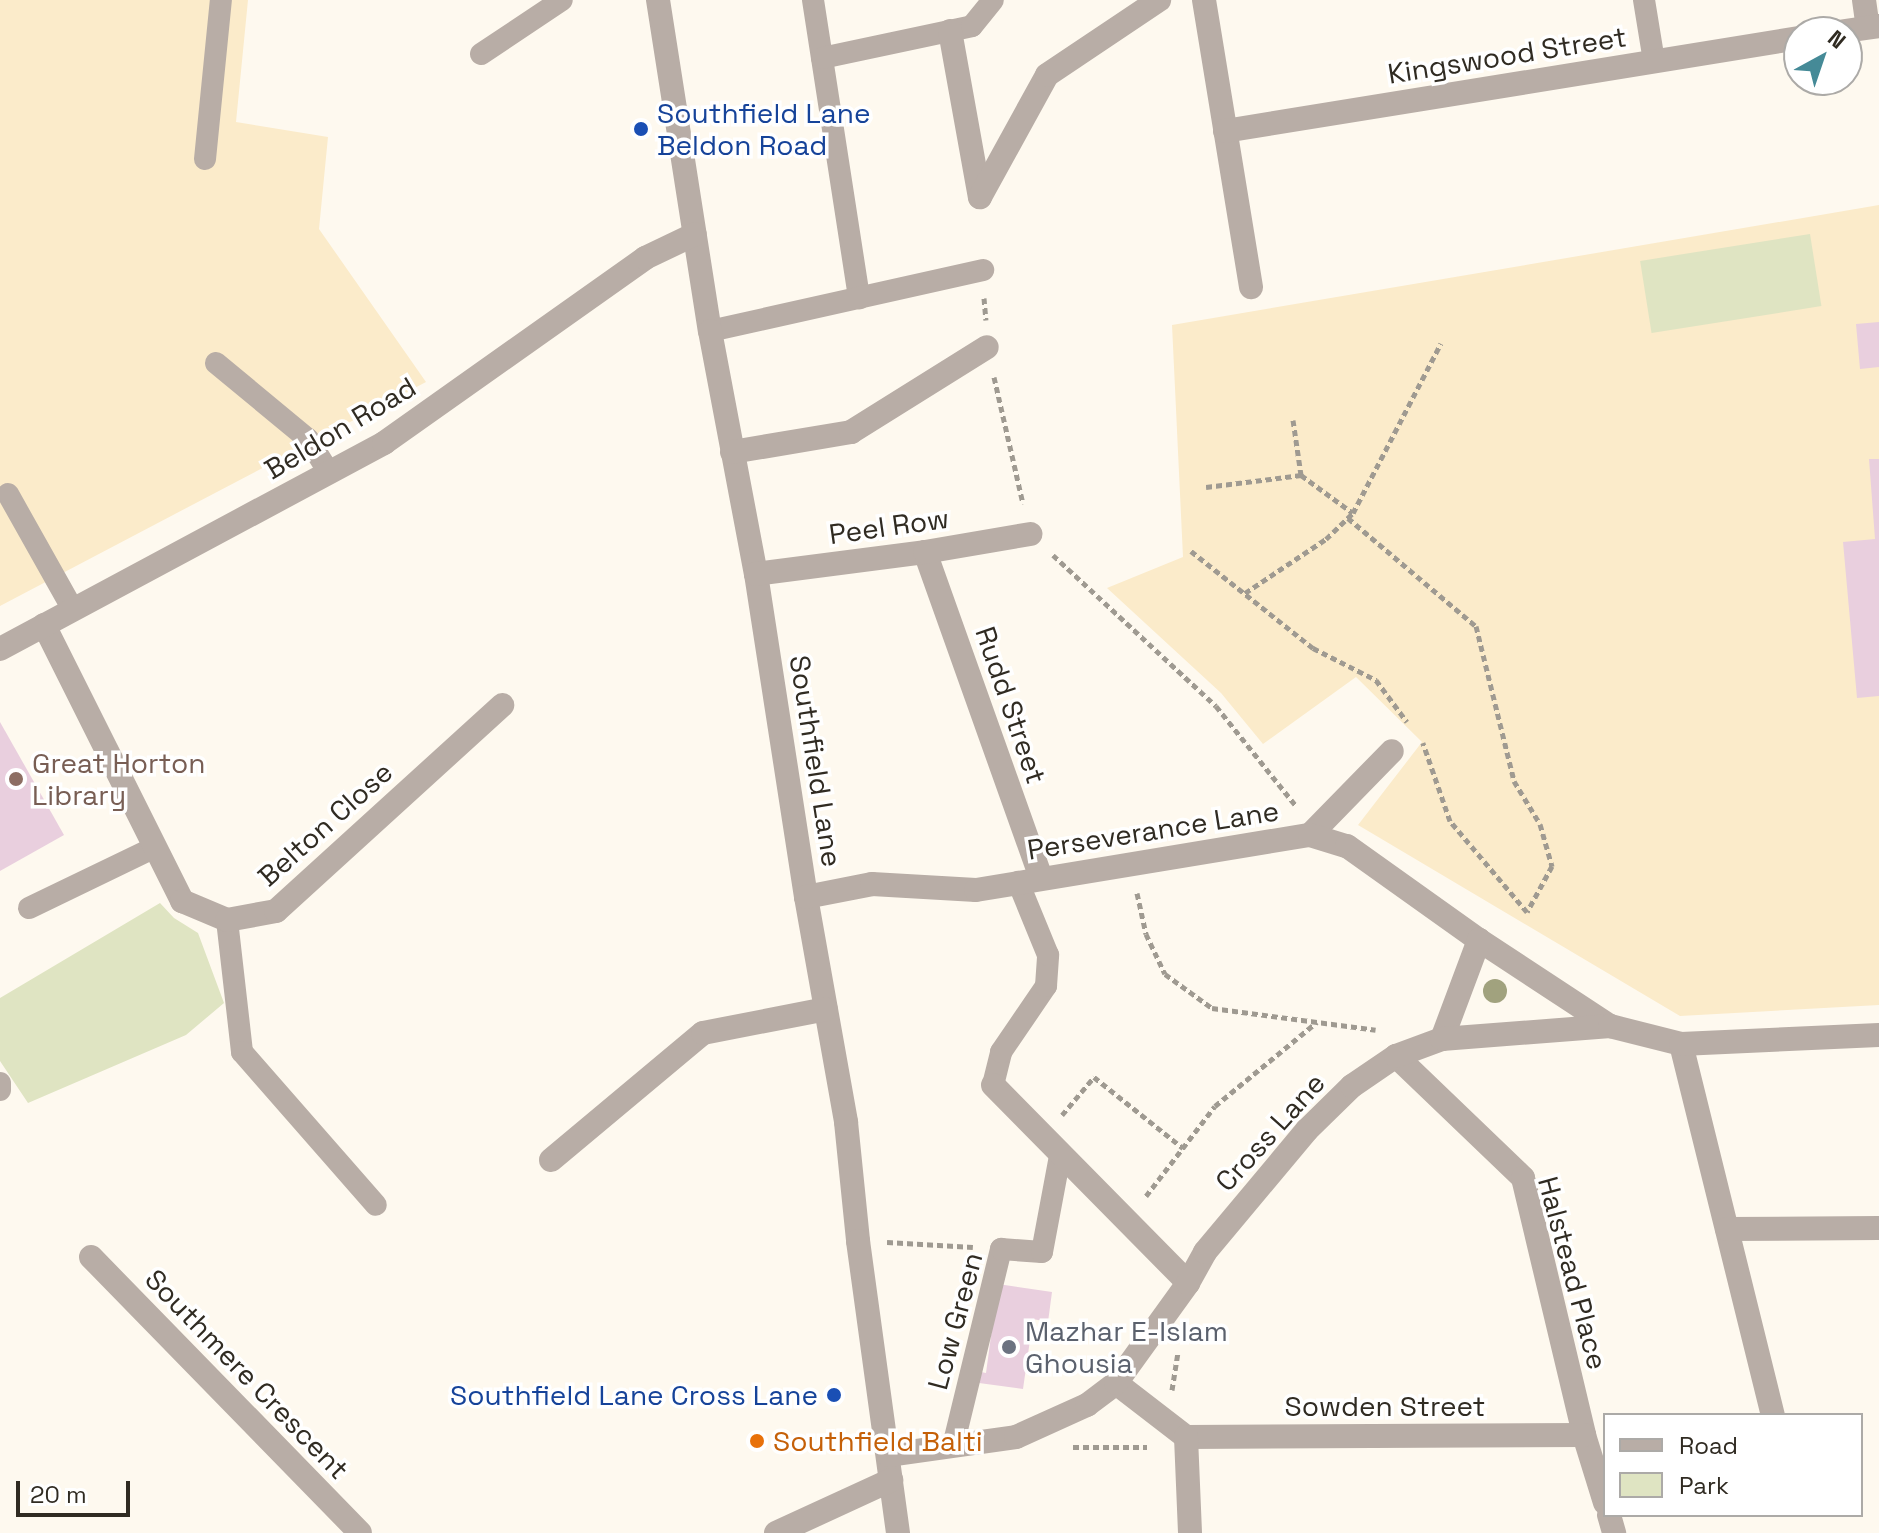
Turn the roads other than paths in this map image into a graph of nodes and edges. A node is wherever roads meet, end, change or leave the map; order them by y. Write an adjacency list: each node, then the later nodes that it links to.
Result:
1 (221, 0): 17 (lane)
2 (562, 0): 13 (lane)
3 (658, 0): 18 (street, Southfield Lane)
4 (813, 0): 14 (lane)
5 (993, 0): 11 (lane)
6 (1159, 0): 11 (street)
7 (1204, 0): 16 (street)
8 (1644, 0): 15 (lane)
9 (1864, 0): 10 (street)
10 (1874, 26)
11 (950, 31): 14 (lane)
12 (1783, 41): 15 (street, Kingswood Street)
13 (481, 54)
14 (822, 58): 21 (lane)
15 (1654, 61): 16 (street, Kingswood Street)
16 (1225, 131): 20 (street)
17 (205, 159)
18 (695, 234): 22 (street, Southfield Lane); 26 (street, Beldon Road)
19 (983, 270): 21 (lane)
20 (1251, 287)
21 (859, 298): 22 (lane)
22 (710, 331): 25 (street, Southfield Lane)
23 (987, 347): 25 (street)
24 (216, 363): 26 (lane)
25 (732, 452): 30 (street, Southfield Lane)
26 (329, 473): 31 (street, Beldon Road)
27 (8, 494): 31 (lane)
28 (1030, 534): 29 (street, Peel Row)
29 (925, 552): 30 (street, Peel Row); 38 (street, Rudd Street)
30 (756, 574): 39 (street, Southfield Lane)
31 (73, 610): 32 (street, Beldon Road)
32 (44, 625): 33 (street, Beldon Road); 37 (street)
33 (0, 649)
34 (502, 705): 41 (street, Belton Close)
35 (1392, 751): 36 (street)
36 (1310, 835): 38 (street, Perseverance Lane); 42 (street, Perseverance Lane)
37 (155, 847): 40 (lane); 41 (street)
38 (1029, 880): 39 (street, Perseverance Lane); 50 (lane)
39 (806, 897): 43 (street, Southfield Lane)
40 (29, 908)
41 (227, 920): 54 (lane)
42 (1479, 940): 44 (street, Perseverance Lane); 46 (street)
43 (826, 1009): 53 (street); 64 (street, Southfield Lane)
44 (1610, 1026): 46 (street, Cross Lane); 47 (street, Cross Lane)
45 (1879, 1035): 47 (street, Cross Lane)
46 (1442, 1039): 48 (street, Cross Lane)
47 (1681, 1044): 56 (street)
48 (1396, 1056): 58 (street, Cross Lane); 61 (street, Halstead Place)
49 (0, 1083): 51 (lane)
50 (993, 1085): 52 (street)
51 (0, 1090)
52 (1060, 1156): 58 (street); 63 (lane, Low Green)
53 (551, 1160)
54 (376, 1205)
55 (1879, 1228): 56 (street)
56 (1727, 1229): 60 (street)
57 (91, 1257): 67 (street, Southmere Crescent)
58 (1188, 1283): 59 (street, Cross Lane)
59 (1116, 1383): 62 (street); 63 (street, Cross Lane)
60 (1773, 1413)
61 (1584, 1435): 62 (street, Sowden Street); 66 (street, Halstead Place)
62 (1186, 1437): 70 (street)
63 (953, 1446): 64 (street, Cross Lane)
64 (888, 1455): 65 (street, Southfield Lane)
65 (891, 1480): 68 (street); 69 (street, Southfield Lane)
66 (1603, 1497)
67 (360, 1533)
68 (776, 1533)
69 (898, 1533)
70 (1190, 1533)

